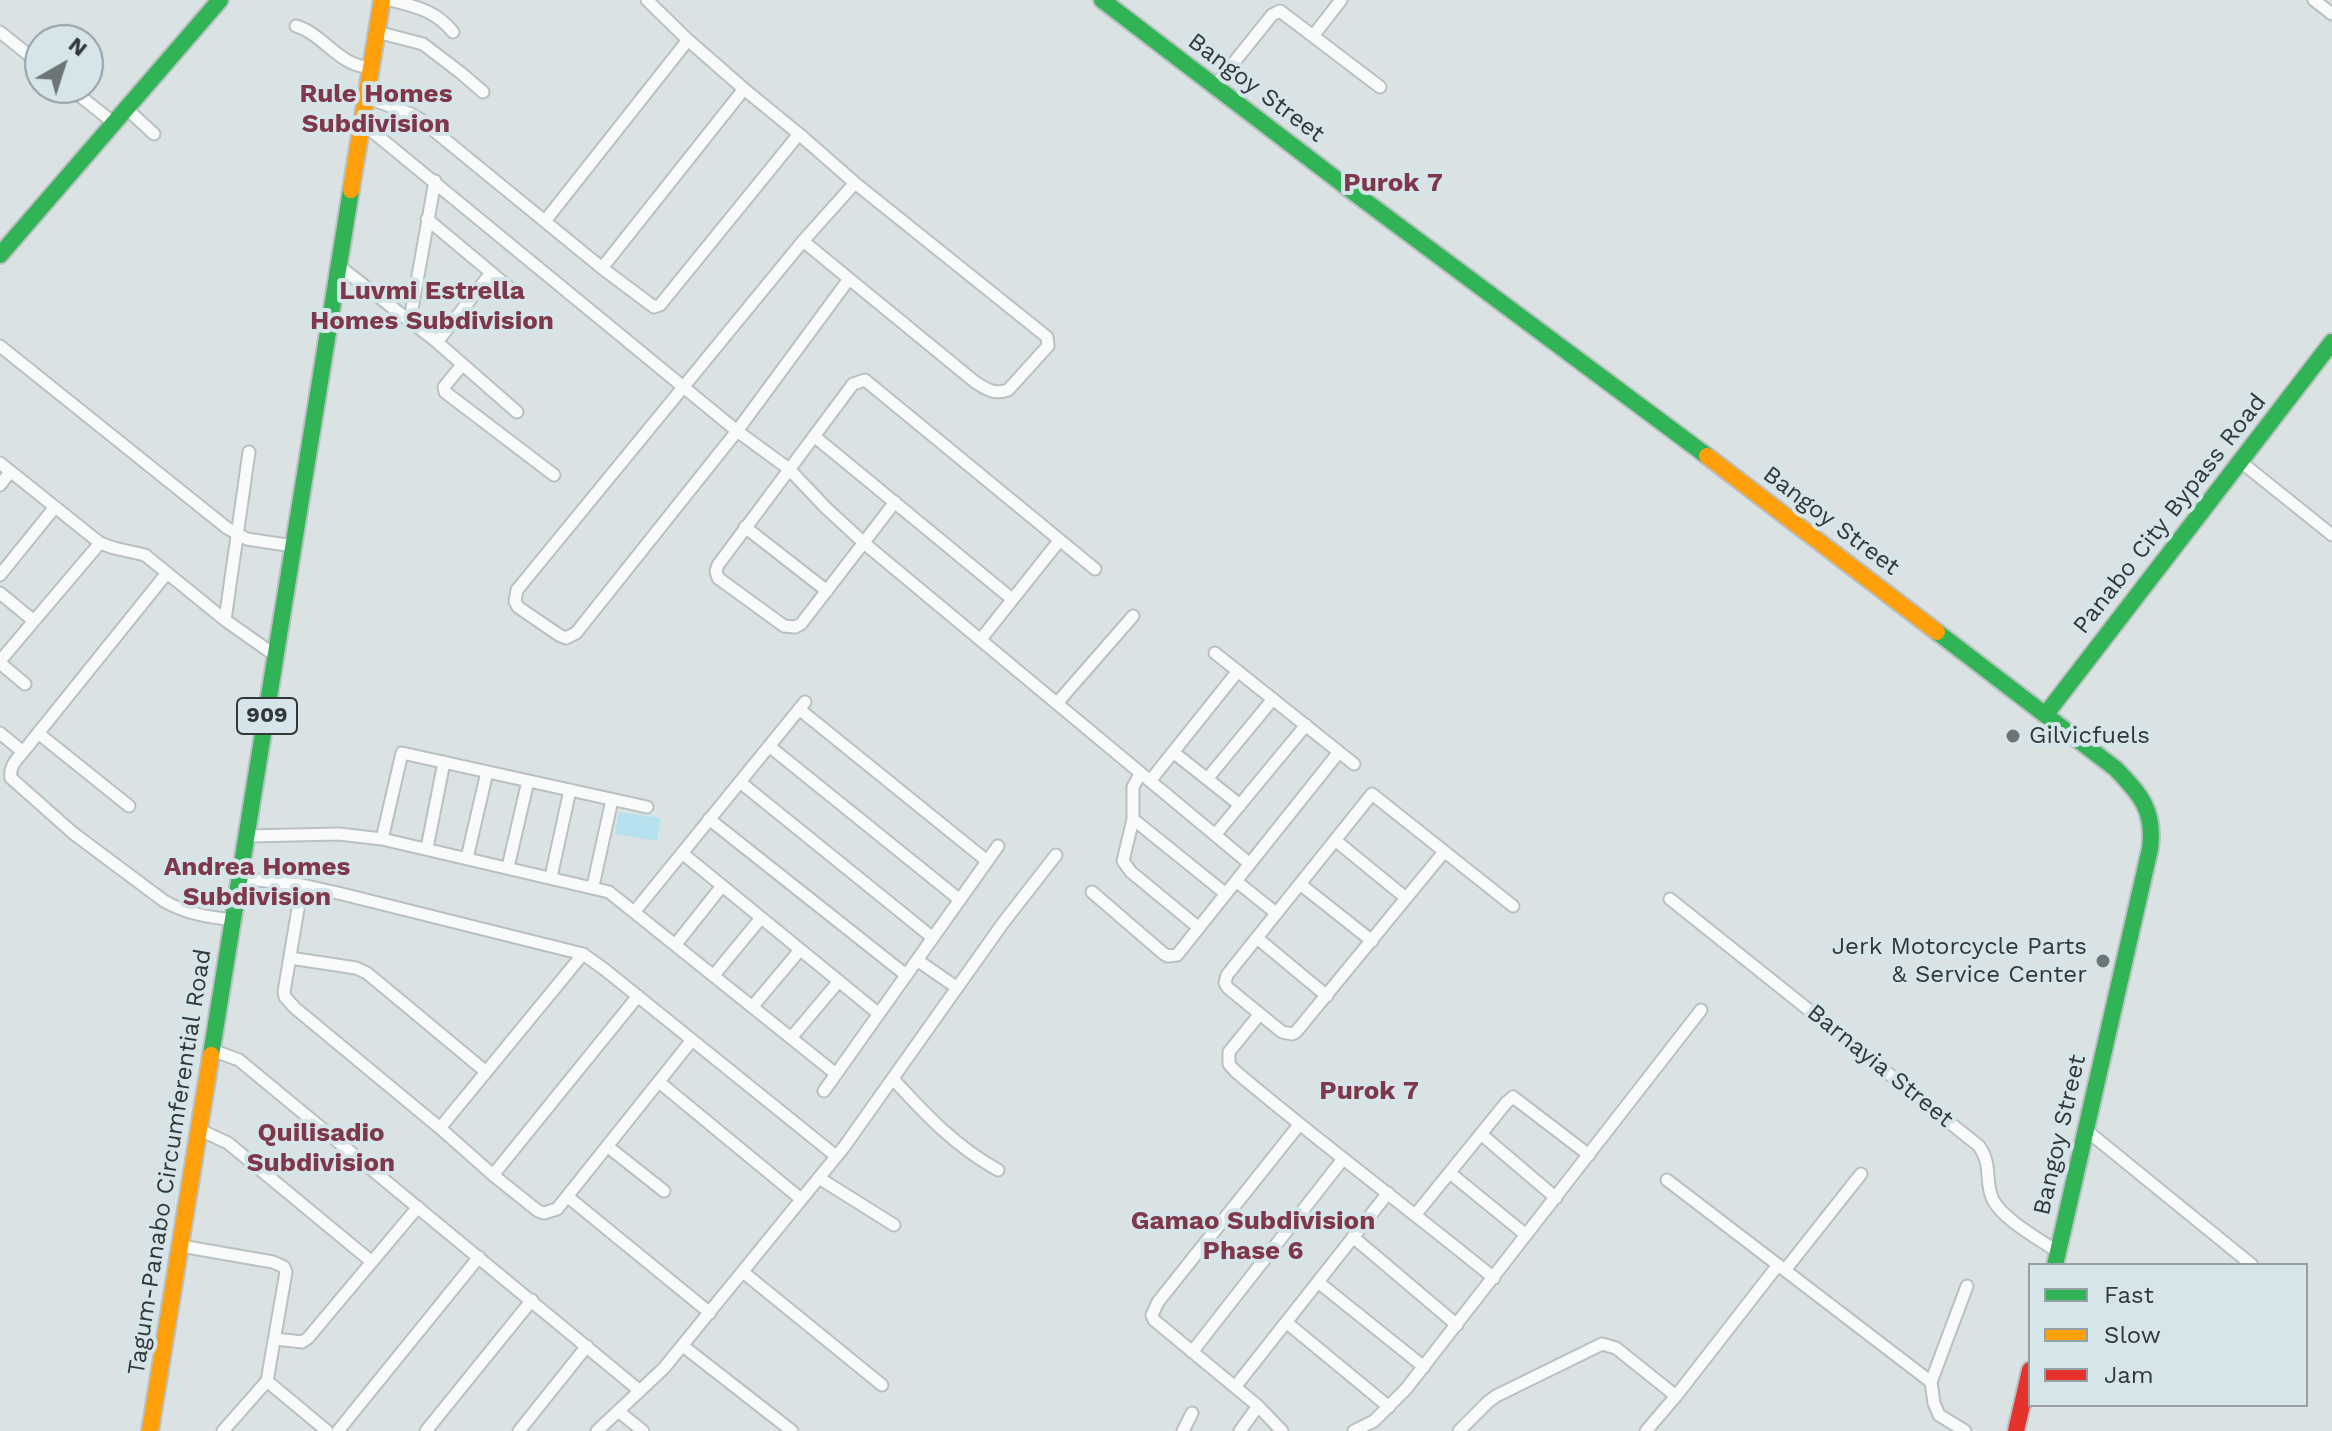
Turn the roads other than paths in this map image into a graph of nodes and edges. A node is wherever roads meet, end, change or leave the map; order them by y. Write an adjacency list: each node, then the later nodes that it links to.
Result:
1 (220, 0): 23 (main road)
2 (382, 0): 11 (main road, Tagum-Panabo Circumferential Road / 909)
3 (390, 0): 12 (street)
4 (647, 0): 14 (street)
5 (1102, 0): 17 (main road, Bangoy Street)
6 (1341, 0): 13 (street)
7 (2314, 0): 8 (street)
8 (2332, 14)
9 (296, 26): 16 (street)
10 (0, 32): 15 (street)
11 (377, 32): 16 (main road, Tagum-Panabo Circumferential Road / 909); 20 (street)
12 (453, 32)
13 (1313, 36): 17 (street); 18 (street)
14 (688, 40): 19 (street); 31 (street)
15 (24, 51)
16 (371, 67): 21 (main road, Tagum-Panabo Circumferential Road / 909)
17 (1215, 86): 81 (main road, Bangoy Street)
18 (1380, 87)
19 (744, 89): 27 (street); 35 (street)
20 (483, 92)
21 (366, 97): 24 (main road, Tagum-Panabo Circumferential Road / 909); 31 (street)
22 (90, 104): 25 (street)
23 (127, 109): 25 (main road); 26 (street)
24 (362, 123): 28 (street); 34 (main road, Tagum-Panabo Circumferential Road / 909)
25 (115, 124): 33 (main road)
26 (154, 134)
27 (799, 134): 29 (street); 35 (street)
28 (435, 181): 30 (street); 44 (street)
29 (855, 183): 32 (street); 37 (street)
30 (427, 219): 36 (street); 39 (street)
31 (545, 221): 35 (street)
32 (803, 241): 37 (street); 44 (street)
33 (0, 255)
34 (339, 266): 39 (street); 63 (main road, Tagum-Panabo Circumferential Road / 909)
35 (602, 268)
36 (491, 273): 38 (street); 40 (street)
37 (849, 279): 46 (street)
38 (512, 290)
39 (410, 320): 40 (street)
40 (437, 342): 43 (street)
41 (2332, 342): 49 (main road, Panabo City Bypass Road)
42 (0, 346): 58 (street)
43 (462, 365): 45 (street); 53 (street)
44 (684, 386): 46 (street); 46 (street)
45 (517, 412)
46 (737, 431): 51 (street)
47 (814, 436): 51 (street); 55 (street); 60 (street)
48 (249, 452): 58 (street)
49 (2241, 462): 59 (street); 81 (main road, Panabo City Bypass Road)
50 (0, 463): 52 (street)
51 (789, 469): 57 (street); 62 (street)
52 (10, 472): 54 (street); 56 (street)
53 (554, 475)
54 (0, 485)
55 (895, 502): 62 (street); 69 (street)
56 (55, 507): 61 (street); 66 (street)
57 (745, 527): 67 (street); 67 (street)
58 (236, 534): 63 (street); 71 (street)
59 (2332, 535)
60 (1059, 541): 64 (street); 69 (street)
61 (100, 543): 65 (street); 72 (street)
62 (864, 543): 67 (street); 73 (street)
63 (293, 546): 75 (main road, Tagum-Panabo Circumferential Road / 909)
64 (1095, 569)
65 (167, 573): 71 (street); 84 (street)
66 (0, 575)
67 (827, 591)
68 (0, 593): 72 (street)
69 (1012, 599): 73 (street)
70 (1133, 616): 80 (street)
71 (225, 620): 75 (street)
72 (34, 621): 76 (street)
73 (981, 639): 80 (street)
74 (1215, 653): 77 (street)
75 (276, 656): 104 (main road, Tagum-Panabo Circumferential Road / 909)
76 (0, 662): 78 (street)
77 (1238, 671): 79 (street); 87 (street)
78 (25, 684)
79 (1273, 699): 82 (street); 93 (street)
80 (1058, 702): 92 (street)
81 (2046, 714): 163 (main road, Bangoy Street)
82 (1306, 725): 88 (street); 98 (street)
83 (0, 733): 86 (street)
84 (38, 733): 86 (street); 99 (street)
85 (769, 746): 95 (street); 113 (street); 127 (street)
86 (23, 752): 132 (street)
87 (1173, 752): 92 (street); 93 (street)
88 (1339, 752): 90 (street); 114 (street)
89 (444, 762): 91 (street); 105 (street); 108 (street)
90 (1354, 764)
91 (487, 772): 94 (street); 112 (street)
92 (1145, 777): 102 (street); 103 (street)
93 (1207, 779): 98 (street)
94 (528, 781): 96 (street); 115 (street)
95 (740, 782): 101 (street); 134 (street)
96 (570, 790): 97 (street); 116 (street)
97 (612, 800): 100 (street); 121 (street)
98 (1240, 805): 103 (street)
99 (129, 806)
100 (647, 807)
101 (709, 819): 110 (street); 143 (street)
102 (1133, 819): 124 (street); 133 (street)
103 (1215, 835): 114 (street)
104 (247, 836): 105 (street); 117 (main road, Tagum-Panabo Circumferential Road / 909)
105 (382, 839): 108 (street)
106 (1335, 840): 109 (street); 119 (street); 125 (street)
107 (998, 846): 113 (street)
108 (427, 848): 112 (street)
109 (1444, 852): 125 (street); 128 (street)
110 (682, 853): 122 (street); 129 (street)
111 (1056, 855): 145 (street)
112 (467, 858): 115 (street)
113 (987, 861): 127 (street)
114 (1250, 864): 118 (street)
115 (508, 867): 116 (street)
116 (551, 877): 121 (street)
117 (240, 878): 120 (street); 132 (main road, Tagum-Panabo Circumferential Road / 909)
118 (1236, 881): 124 (street); 130 (street)
119 (1300, 884): 130 (street); 136 (street)
120 (302, 885): 139 (street); 141 (street)
121 (593, 886): 129 (street)
122 (722, 886): 131 (street); 137 (street)
123 (1092, 892): 133 (street)
124 (1226, 894): 133 (street)
125 (1406, 898): 136 (street)
126 (1670, 899): 187 (street, Barnayia Street)
127 (960, 900): 134 (street)
128 (1513, 906)
129 (635, 911): 137 (street)
130 (1276, 913): 135 (street)
131 (761, 918): 138 (street); 142 (street)
132 (234, 920): 154 (main road, Tagum-Panabo Circumferential Road / 909)
133 (1199, 928)
134 (933, 938): 140 (street)
135 (1257, 938): 147 (street); 151 (street)
136 (1372, 941): 147 (street)
137 (676, 944): 142 (street)
138 (800, 950): 144 (street); 148 (street)
139 (583, 954): 146 (street); 155 (street)
140 (919, 957): 143 (street); 145 (street)
141 (290, 958): 155 (street); 161 (street)
142 (714, 975): 148 (street)
143 (906, 975): 150 (street)
144 (839, 981): 150 (street); 152 (street)
145 (958, 984): 157 (street)
146 (638, 996): 153 (street); 172 (street)
147 (1327, 996): 151 (street)
148 (753, 1006): 152 (street)
149 (1701, 1010): 166 (street)
150 (879, 1014): 156 (street)
151 (1259, 1015): 160 (street)
152 (791, 1038): 156 (street)
153 (692, 1040): 158 (street); 167 (street)
154 (212, 1050): 162 (main road, Tagum-Panabo Circumferential Road / 909); 180 (street)
155 (485, 1071): 161 (street)
156 (836, 1074): 159 (street)
157 (893, 1079): 167 (street); 169 (street)
158 (659, 1082): 165 (street); 179 (street)
159 (824, 1091)
160 (1299, 1125): 168 (street); 202 (street)
161 (440, 1128): 172 (street)
162 (200, 1130): 185 (main road, Tagum-Panabo Circumferential Road / 909); 188 (street)
163 (2086, 1130): 187 (main road, Bangoy Street); 189 (street)
164 (1481, 1134): 166 (street); 170 (street); 178 (street)
165 (607, 1146): 175 (street); 177 (street)
166 (1589, 1155): 178 (street)
167 (836, 1156): 173 (street)
168 (1343, 1159): 176 (street); 202 (street)
169 (998, 1170)
170 (1450, 1173): 181 (street); 183 (street)
171 (1861, 1174): 190 (street)
172 (493, 1175): 177 (street)
173 (819, 1178): 179 (street); 182 (street)
174 (1667, 1180): 190 (street)
175 (664, 1191)
176 (1388, 1193): 181 (street); 184 (street)
177 (568, 1197): 196 (street)
178 (1556, 1198): 183 (street)
179 (801, 1199): 191 (street)
180 (418, 1207): 186 (street); 188 (street)
181 (1416, 1214): 192 (street)
182 (894, 1225)
183 (1526, 1235): 192 (street)
184 (1353, 1237): 193 (street); 198 (street)
185 (181, 1246): 199 (street); 215 (main road, Tagum-Panabo Circumferential Road / 909)
186 (479, 1257): 195 (street); 218 (street)
187 (2056, 1258)
188 (372, 1262): 199 (street)
189 (2250, 1263)
190 (1782, 1268): 206 (street); 210 (street)
191 (743, 1272): 196 (street); 207 (street)
192 (1494, 1278): 198 (street)
193 (1318, 1282): 197 (street); 203 (street)
194 (1967, 1286): 206 (street)
195 (532, 1300): 200 (street); 219 (street)
196 (710, 1313): 201 (street)
197 (1286, 1322): 208 (street); 212 (street)
198 (1457, 1325): 203 (street)
199 (276, 1339): 205 (street)
200 (587, 1346): 209 (street); 220 (street)
201 (683, 1346): 209 (street); 223 (street)
202 (1192, 1352): 208 (street)
203 (1424, 1367): 212 (street)
204 (2028, 1379): 231 (main road)
205 (267, 1381): 216 (street); 217 (street)
206 (1931, 1382): 230 (street)
207 (882, 1385)
208 (1235, 1387): 211 (street)
209 (640, 1391): 213 (street)
210 (1676, 1396): 228 (street); 229 (street)
211 (1258, 1406): 225 (street); 226 (street)
212 (1389, 1407): 227 (street)
213 (618, 1411): 221 (street); 222 (street)
214 (1192, 1413): 224 (street)
215 (150, 1431)
216 (223, 1431)
217 (327, 1431)
218 (338, 1431)
219 (426, 1431)
220 (519, 1431)
221 (597, 1431)
222 (643, 1431)
223 (792, 1431)
224 (1183, 1431)
225 (1240, 1431)
226 (1282, 1431)
227 (1354, 1431)
228 (1459, 1431)
229 (1646, 1431)
230 (1965, 1431)
231 (2016, 1431)

